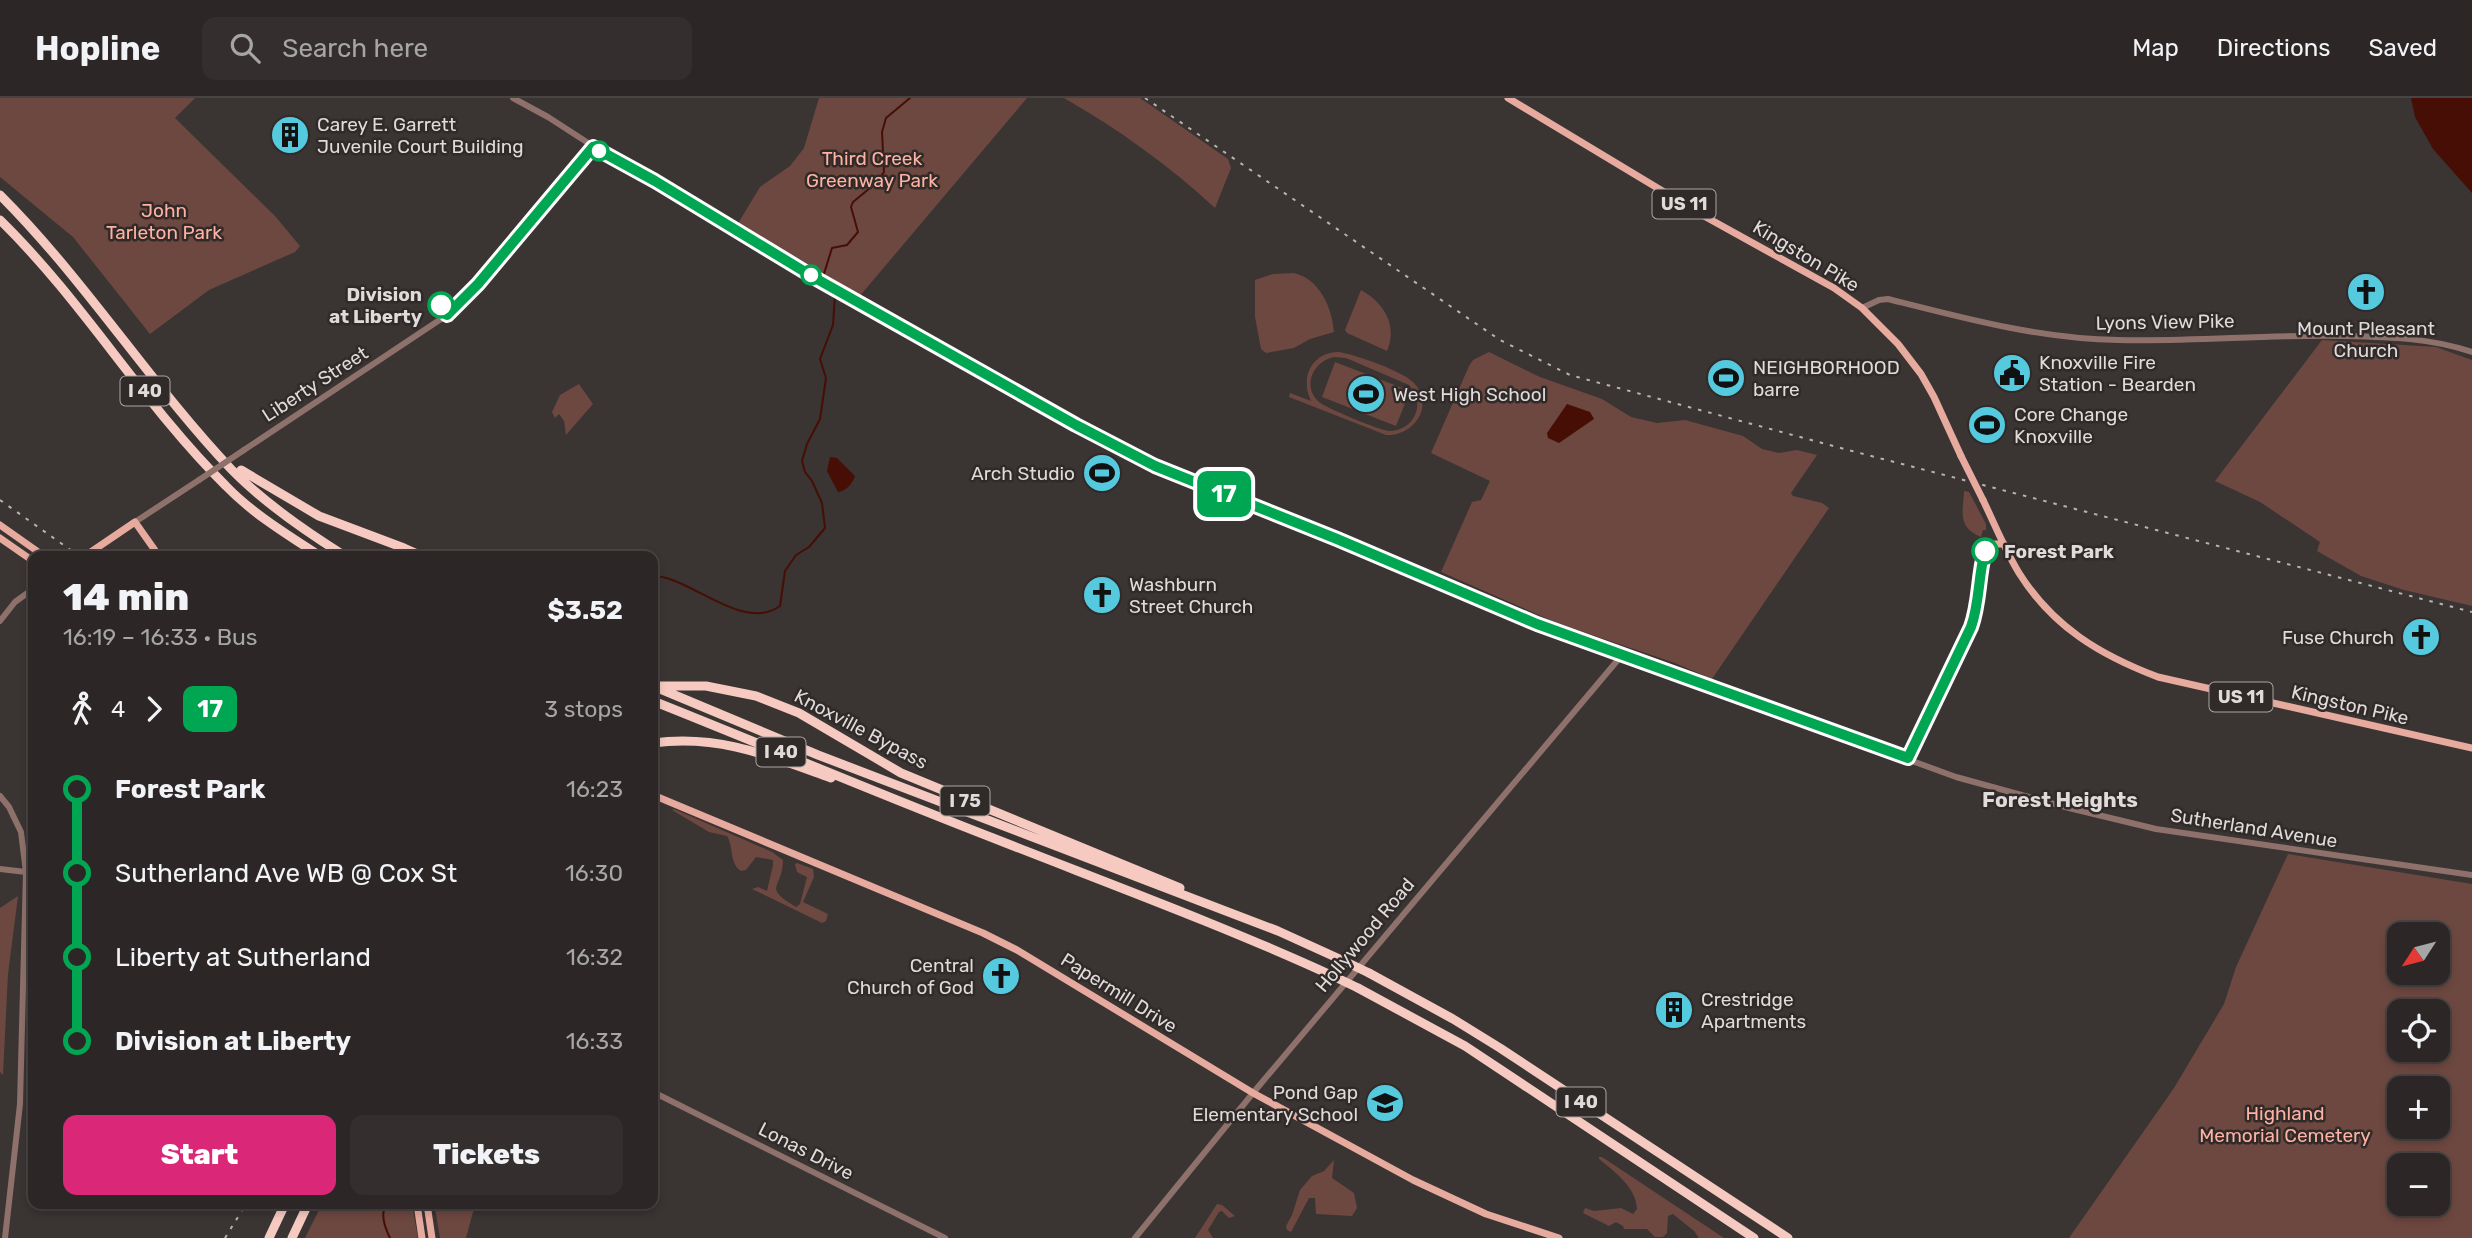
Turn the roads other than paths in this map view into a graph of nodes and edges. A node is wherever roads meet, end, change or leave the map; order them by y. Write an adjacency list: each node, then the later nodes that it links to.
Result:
1 (513, 98): 3 (street, Sutherland Avenue)
2 (1508, 98): 6 (main road, Kingston Pike / US 11)
3 (593, 147): 9 (street, Liberty Street, bridge); 23 (street, Sutherland Avenue)
4 (0, 195): 8 (highway, I 40)
5 (0, 220): 16 (highway, I 40)
6 (1862, 308): 7 (street, Lyons View Pike); 12 (main road, Kingston Pike / US 11, bridge)
7 (2472, 352)
8 (198, 431): 17 (highway, I 40); 18 (highway)
9 (135, 522): 14 (main road, Liberty Street); 15 (main road)
10 (0, 525): 13 (main road)
11 (0, 538): 20 (main road)
12 (2004, 544): 19 (main road); 28 (main road, Kingston Pike / US 11)
13 (37, 551)
14 (92, 551)
15 (155, 551)
16 (312, 551)
17 (337, 551)
18 (409, 551)
19 (1985, 551)
20 (28, 558)
21 (28, 593): 22 (street)
22 (0, 621)
23 (1622, 655): 34 (street, Sutherland Avenue); 36 (street, Hollywood Road)
24 (658, 686): 35 (highway, Knoxville Bypass / I 75)
25 (658, 688): 35 (highway, I 40)
26 (658, 703): 31 (highway, I 40)
27 (658, 743): 31 (highway)
28 (2472, 748)
29 (0, 796): 33 (street)
30 (658, 797): 36 (main road, Papermill Drive)
31 (899, 802): 50 (highway, I 40, bridge)
32 (0, 869): 33 (street)
33 (26, 872): 42 (street)
34 (2472, 876)
35 (1278, 931): 51 (highway, I 40, bridge)
36 (1253, 1093): 48 (street, Hollywood Road); 49 (main road, Papermill Drive)
37 (658, 1094): 47 (street, Lonas Drive)
38 (283, 1209): 43 (highway)
39 (306, 1209): 44 (highway)
40 (417, 1209): 45 (main road)
41 (428, 1209): 46 (main road)
42 (5, 1238)
43 (269, 1238)
44 (292, 1238)
45 (422, 1238)
46 (432, 1238)
47 (945, 1238)
48 (1135, 1238)
49 (1559, 1238)
50 (1754, 1238)
51 (1788, 1238)

